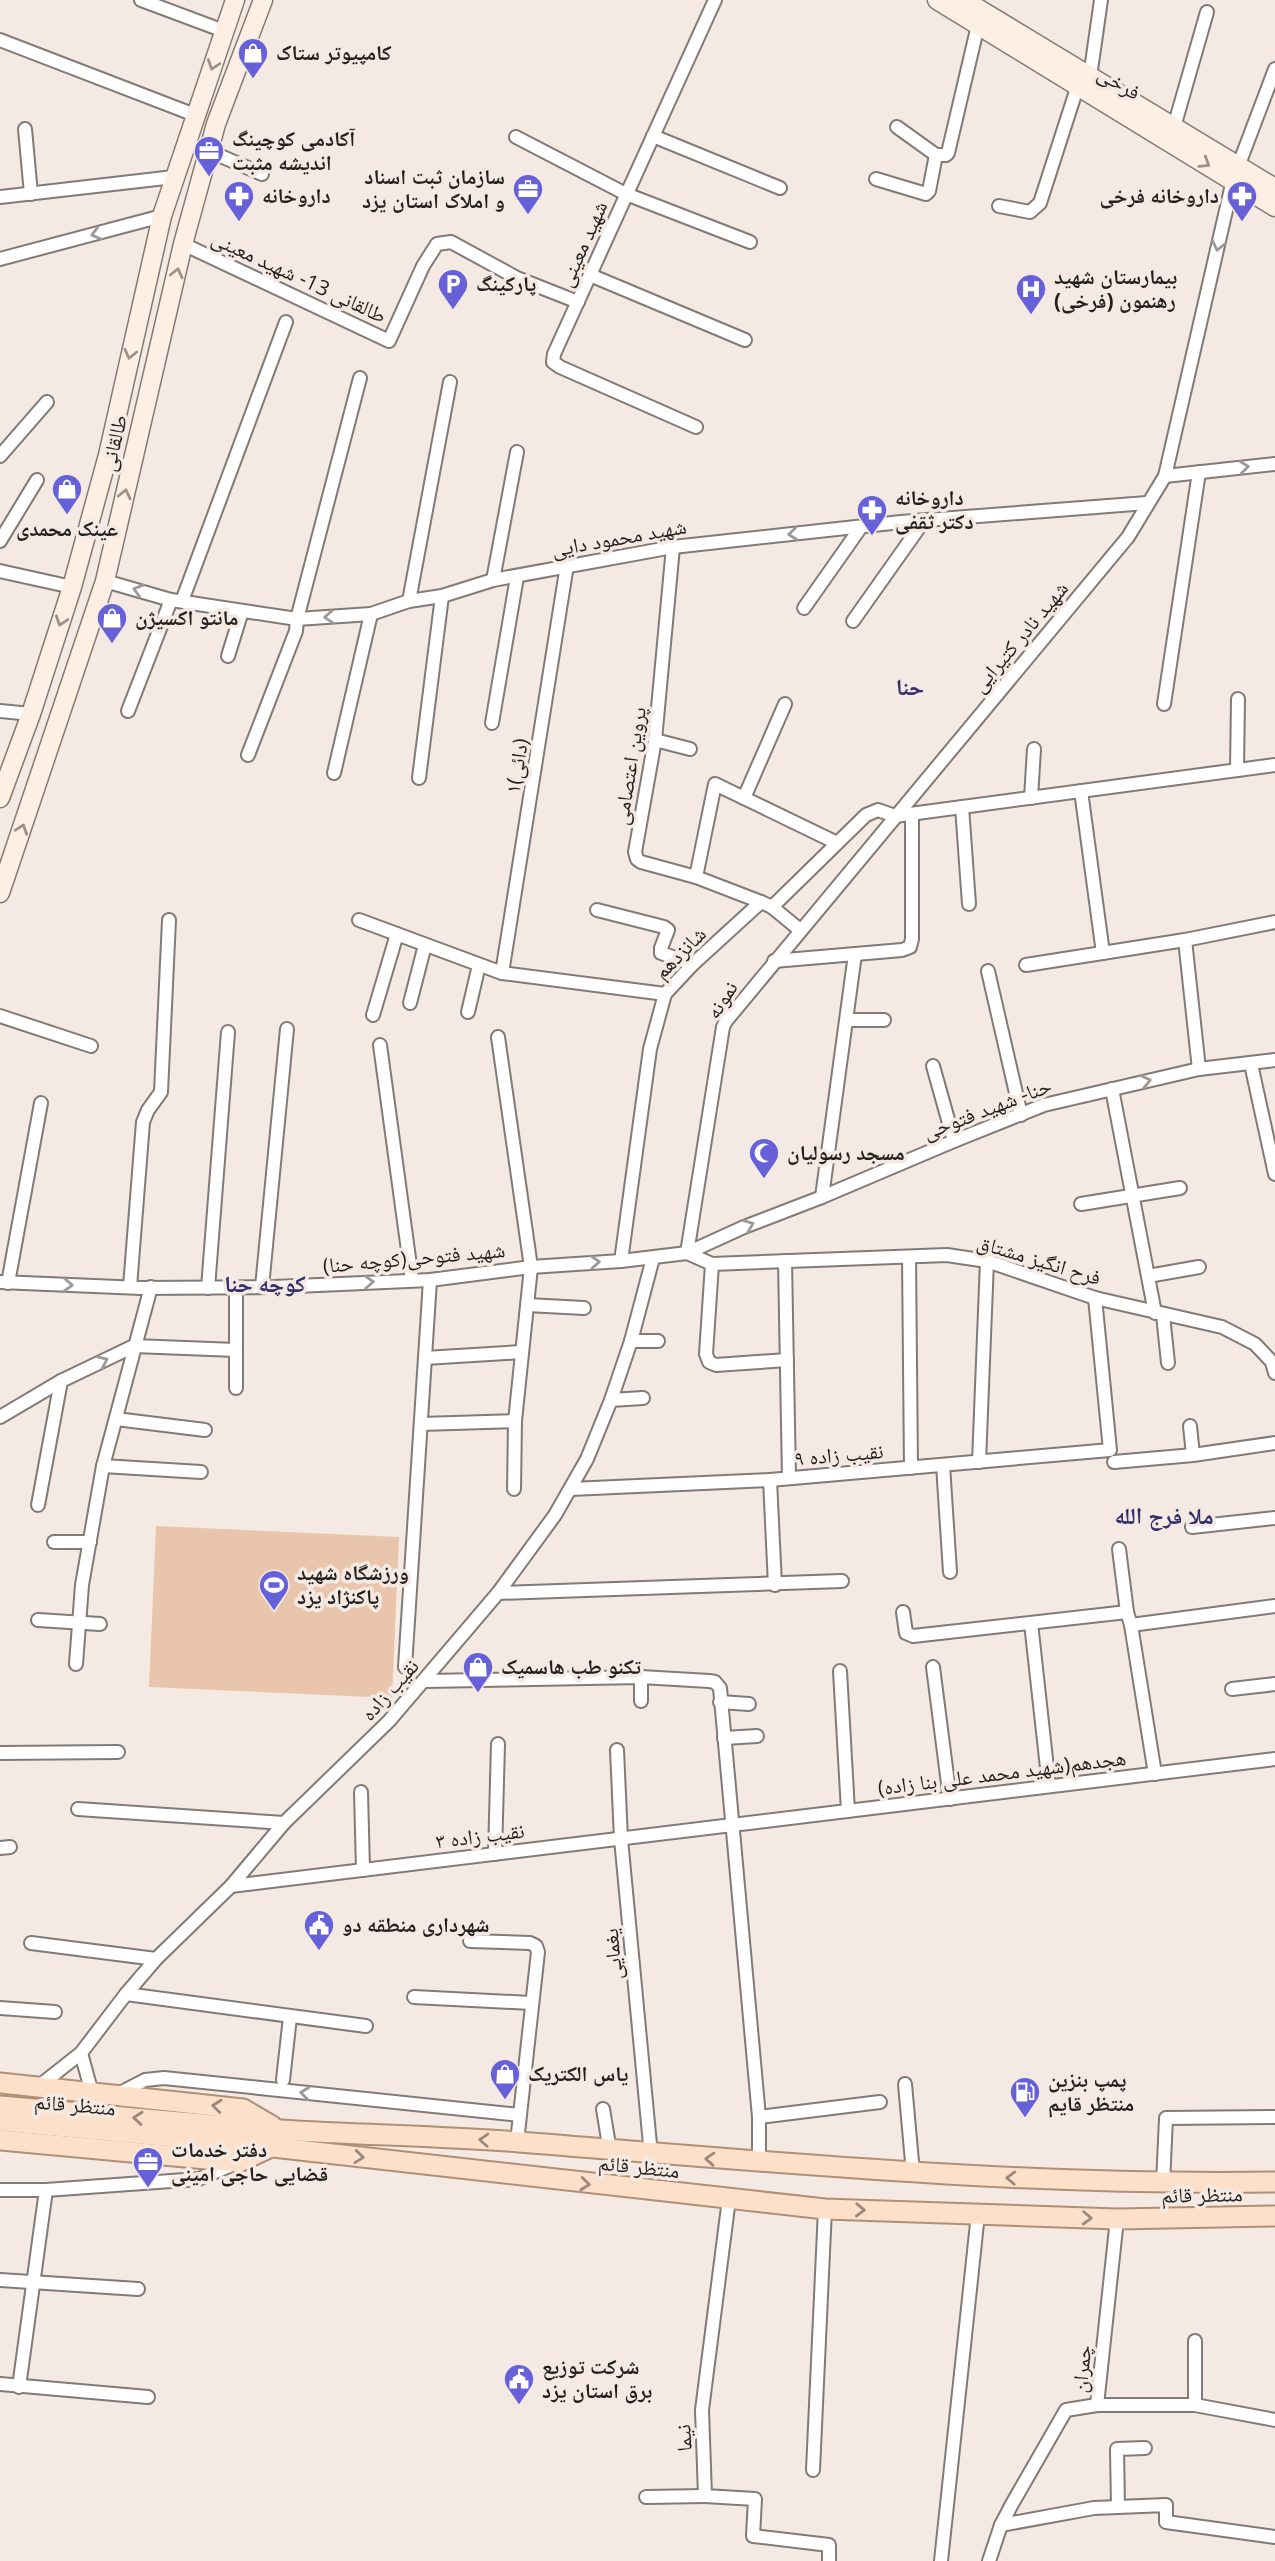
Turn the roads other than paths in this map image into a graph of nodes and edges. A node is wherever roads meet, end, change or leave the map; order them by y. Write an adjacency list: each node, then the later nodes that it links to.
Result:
1 (141, 0): 10 (street)
2 (235, 0): 10 (main road, طالقانی)
3 (263, 0): 20 (main road, طالقانی)
4 (715, 0): 18 (street, شهید معینی)
5 (937, 0): 8 (main road, فرخی)
6 (964, 0): 8 (main road, فرخی)
7 (1101, 0): 13 (street)
8 (983, 12): 13 (main road, فرخی); 21 (street)
9 (1207, 12): 16 (street)
10 (224, 31): 14 (main road, طالقانی, one-way to 14)
11 (0, 40): 14 (street)
12 (1275, 69): 22 (street)
13 (1084, 81): 16 (main road, فرخی); 22 (main road, فرخی, one-way to 22); 31 (street)
14 (195, 115): 24 (main road, طالقانی)
15 (897, 127): 21 (street)
16 (1174, 127): 22 (main road, فرخی)
17 (25, 129): 28 (street)
18 (653, 136): 26 (street); 29 (street, شهید معینی)
19 (516, 137): 29 (street)
20 (209, 150): 23 (street); 35 (main road, طالقانی)
21 (936, 155): 25 (street)
22 (1236, 172): 27 (main road, فرخی); 32 (main road, فرخی); 49 (street, one-way to 49)
23 (262, 174)
24 (174, 177): 28 (street); 33 (main road, طالقانی)
25 (876, 179)
26 (780, 188)
27 (1275, 188)
28 (31, 194): 30 (street)
29 (626, 194): 34 (street); 37 (street, شهید معینی)
30 (0, 197)
31 (999, 206)
32 (1275, 207)
33 (162, 216): 36 (street, one-way to 36); 61 (main road, طالقانی, one-way to 61)
34 (750, 242)
35 (183, 244): 38 (street, طالقانی 13- شهید معینی); 60 (main road, طالقانی, one-way to 35)
36 (0, 259)
37 (590, 275): 38 (street, شهید معینی); 40 (street)
38 (578, 302): 44 (street, شهید معینی)
39 (286, 322): 63 (street)
40 (745, 340)
41 (360, 379): 68 (street)
42 (450, 382): 64 (street)
43 (47, 401): 46 (street)
44 (696, 428)
45 (517, 452): 59 (street)
46 (0, 456)
47 (1275, 464): 48 (street, one-way to 47)
48 (1199, 472): 49 (street); 73 (street)
49 (1165, 476): 51 (street, شهید نادر کتیرایی)
50 (37, 480): 54 (street)
51 (1147, 503): 52 (street, شهید محمود دایی); 92 (street, شهید نادر کتیرایی)
52 (923, 522): 53 (street, شهید محمود دایی); 69 (street)
53 (861, 527): 55 (street, شهید محمود دایی, one-way to 55); 65 (street)
54 (0, 541)
55 (673, 547): 56 (street, شهید محمود دایی); 78 (street, پروین اعتصامی)
56 (567, 565): 58 (street, شهید محمود دایی); 113 (street, ۱(دائی))
57 (0, 571): 61 (street)
58 (517, 578): 59 (street, شهید محمود دایی); 77 (street)
59 (494, 580): 62 (street, شهید محمود دایی)
60 (105, 581): 63 (street, شهید محمود دایی, one-way to 60); 95 (main road, طالقانی, one-way to 60)
61 (72, 587): 76 (main road, طالقانی, one-way to 76)
62 (442, 596): 64 (street, شهید محمود دایی); 85 (street)
63 (176, 601): 66 (street, شهید محمود دایی); 75 (street)
64 (409, 601): 67 (street, شهید محمود دایی)
65 (804, 608)
66 (242, 611): 68 (street, شهید محمود دایی); 70 (street)
67 (371, 614): 68 (street, شهید محمود دایی, one-way to 68); 84 (street)
68 (297, 619): 81 (street)
69 (852, 621)
70 (228, 656)
71 (1238, 699): 83 (street)
72 (785, 704): 88 (street)
73 (1164, 704)
74 (0, 711): 76 (street)
75 (128, 711)
76 (31, 714): 87 (main road, طالقانی)
77 (492, 723)
78 (656, 740): 80 (street); 94 (street, پروین اعتصامی)
79 (1034, 749): 89 (street)
80 (690, 750)
81 (248, 755)
82 (1275, 765): 83 (street)
83 (1237, 770): 86 (street)
84 (334, 773)
85 (419, 778)
86 (1081, 791): 89 (street); 106 (street)
87 (0, 798)
88 (744, 798): 93 (street); 94 (street)
89 (1031, 798): 90 (street)
90 (962, 807): 91 (street); 96 (street)
91 (912, 814): 92 (street); 107 (street)
92 (895, 816): 93 (street, شانزدهم); 102 (street, نمونه)
93 (837, 842): 97 (street, شانزدهم)
94 (696, 877): 97 (street, پروین اعتصامی)
95 (0, 893)
96 (969, 904)
97 (766, 905): 102 (street, پروین اعتصامی); 109 (street, شانزدهم)
98 (597, 910): 109 (street)
99 (169, 920): 152 (street)
100 (359, 920): 103 (street)
101 (1275, 922): 104 (street)
102 (800, 930): 108 (street, نمونه)
103 (397, 934): 105 (street); 117 (street)
104 (1185, 940): 106 (street); 129 (street)
105 (425, 945): 110 (street); 115 (street)
106 (1103, 953): 111 (street)
107 (856, 954): 108 (street); 119 (street)
108 (774, 961): 139 (street, نمونه)
109 (693, 964): 114 (street, شانزدهم)
110 (480, 965): 113 (street); 116 (street)
111 (1026, 965)
112 (988, 971): 132 (street)
113 (502, 973): 114 (street)
114 (665, 994): 142 (street, شانزدهم)
115 (410, 1003)
116 (468, 1012)
117 (373, 1015)
118 (0, 1016): 125 (street)
119 (847, 1020): 120 (street); 137 (street)
120 (884, 1020)
121 (287, 1028): 155 (street)
122 (228, 1032): 156 (street)
123 (498, 1037): 146 (street)
124 (380, 1045): 149 (street)
125 (91, 1046)
126 (1275, 1060): 127 (street, حنا- شهید فتوحی)
127 (1251, 1064): 129 (street, حنا- شهید فتوحی); 134 (street)
128 (933, 1066): 133 (street)
129 (1199, 1069): 130 (street, حنا- شهید فتوحی, one-way to 129)
130 (1112, 1089): 132 (street, حنا- شهید فتوحی); 136 (street)
131 (41, 1103): 151 (street)
132 (1021, 1115): 133 (street, حنا- شهید فتوحی)
133 (954, 1140): 137 (street, حنا- شهید فتوحی)
134 (1275, 1174)
135 (1180, 1188): 136 (street)
136 (1132, 1195): 138 (street); 148 (street)
137 (822, 1198): 139 (street, حنا- شهید فتوحی, one-way to 137)
138 (1081, 1204)
139 (687, 1253): 141 (street, حنا- شهید فتوحی); 145 (street, فرح انگیز مشتاق)
140 (909, 1257): 143 (street, فرح انگیز مشتاق); 144 (street, فرح انگیز مشتاق); 186 (street)
141 (653, 1258): 142 (street, (کوچه حنا)شهید فتوحی); 161 (street, نقیب زاده)
142 (621, 1261): 146 (street, (کوچه حنا)شهید فتوحی, one-way to 142)
143 (785, 1261): 145 (street, فرح انگیز مشتاق); 167 (street)
144 (987, 1261): 157 (street, فرح انگیز مشتاق); 183 (street)
145 (712, 1264): 167 (street)
146 (531, 1267): 150 (street, (کوچه حنا)شهید فتوحی); 158 (street)
147 (1199, 1267): 148 (street)
148 (1147, 1276): 160 (street)
149 (412, 1280): 150 (street, (کوچه حنا)شهید فتوحی); 155 (street, (کوچه حنا)شهید فتوحی, one-way to 149)
150 (430, 1280): 166 (street)
151 (4, 1282): 152 (street, (کوچه حنا)شهید فتوحی, one-way to 152)
152 (130, 1287): 153 (street, (کوچه حنا)شهید فتوحی)
153 (151, 1287): 156 (street, (کوچه حنا)شهید فتوحی); 163 (street)
154 (236, 1287): 155 (street, (کوچه حنا)شهید فتوحی); 156 (street, (کوچه حنا)شهید فتوحی); 164 (street)
155 (262, 1287)
156 (208, 1288)
157 (1095, 1298): 160 (street, فرح انگیز مشتاق); 182 (street)
158 (527, 1306): 159 (street); 165 (street)
159 (584, 1308)
160 (1159, 1314): 168 (street); 169 (street, فرح انگیز مشتاق)
161 (631, 1341): 162 (street); 173 (street, نقیب زاده)
162 (657, 1341)
163 (134, 1346): 164 (street); 170 (street, one-way to 163); 175 (street)
164 (236, 1350): 171 (street)
165 (522, 1352): 166 (street); 176 (street)
166 (425, 1358): 177 (street)
167 (788, 1360): 188 (street)
168 (1168, 1363)
169 (1275, 1373)
170 (61, 1381): 174 (street); 192 (street)
171 (236, 1388)
172 (643, 1398): 173 (street)
173 (611, 1400): 191 (street, نقیب زاده)
174 (0, 1417)
175 (116, 1419): 179 (street); 185 (street)
176 (515, 1421): 177 (street); 190 (street)
177 (421, 1424): 210 (street)
178 (1190, 1426): 181 (street)
179 (205, 1430)
180 (1275, 1443): 181 (street, نقیب زاده ۹)
181 (1193, 1455): 182 (street, نقیب زاده ۹)
182 (1112, 1456): 183 (street, نقیب زاده ۹)
183 (979, 1462): 184 (street, نقیب زاده ۹)
184 (943, 1465): 186 (street, نقیب زاده ۹); 198 (street)
185 (103, 1466): 187 (street); 196 (street)
186 (911, 1468): 188 (street, نقیب زاده ۹)
187 (201, 1472)
188 (789, 1478): 189 (street, نقیب زاده ۹)
189 (770, 1480): 191 (street, نقیب زاده ۹); 200 (street)
190 (514, 1489)
191 (571, 1489): 201 (street, نقیب زاده)
192 (38, 1504)
193 (1275, 1518): 194 (street)
194 (1192, 1528)
195 (54, 1542): 196 (street)
196 (90, 1542): 206 (street)
197 (1119, 1549): 204 (street)
198 (950, 1572)
199 (842, 1581): 200 (street)
200 (775, 1585): 201 (street)
201 (498, 1593): 214 (street, نقیب زاده)
202 (1275, 1606): 204 (street)
203 (903, 1612): 207 (street)
204 (1129, 1618): 207 (street); 227 (street)
205 (38, 1620): 206 (street)
206 (79, 1622): 208 (street); 209 (street)
207 (1031, 1623): 228 (street)
208 (100, 1624)
209 (76, 1664)
210 (405, 1667)
211 (933, 1667): 230 (street)
212 (840, 1671): 232 (street)
213 (641, 1677): 214 (street); 217 (street); 218 (street)
214 (425, 1681): 233 (street, نقیب زاده)
215 (1275, 1684): 216 (street)
216 (1232, 1689)
217 (641, 1701)
218 (720, 1702): 219 (street); 221 (street)
219 (749, 1704)
220 (757, 1736): 221 (street)
221 (724, 1738): 234 (street)
222 (498, 1744): 236 (street)
223 (617, 1750): 235 (street, یغمایی)
224 (118, 1752): 225 (street)
225 (0, 1753)
226 (1275, 1759): 227 (street, هجدهم(شهید محمد علی بنا زاده))
227 (1155, 1774): 228 (street, هجدهم(شهید محمد علی بنا زاده))
228 (1049, 1787): 230 (street, هجدهم(شهید محمد علی بنا زاده))
229 (361, 1792): 237 (street)
230 (950, 1799): 232 (street, هجدهم(شهید محمد علی بنا زاده))
231 (78, 1809): 233 (street)
232 (848, 1811): 234 (street, هجدهم(شهید محمد علی بنا زاده))
233 (284, 1823): 238 (street, نقیب زاده)
234 (733, 1825): 235 (street, نقیب زاده ۳); 260 (street)
235 (621, 1839): 236 (street, نقیب زاده ۳); 267 (street, یغمایی)
236 (495, 1854): 237 (street, نقیب زاده ۳)
237 (363, 1870): 238 (street, نقیب زاده ۳)
238 (231, 1886): 241 (street, نقیب زاده)
239 (470, 1941): 244 (street)
240 (31, 1943): 241 (street)
241 (156, 1959): 242 (street, نقیب زاده)
242 (126, 1994): 247 (street); 249 (street, نقیب زاده)
243 (414, 1997): 244 (street)
244 (531, 2003): 259 (street)
245 (0, 2008): 246 (street)
246 (55, 2012)
247 (290, 2017): 248 (street); 250 (street)
248 (366, 2026)
249 (82, 2053): 253 (street, نقیب زاده); 254 (street)
250 (283, 2080)
251 (0, 2083): 253 (main road)
252 (905, 2084): 270 (street)
253 (38, 2087): 254 (main road)
254 (92, 2093): 255 (main road)
255 (115, 2095): 259 (street, one-way to 255); 263 (main road, one-way to 255)
256 (880, 2102): 260 (street)
257 (0, 2106): 263 (main road, منتظر قائم, one-way to 257)
258 (603, 2109): 266 (street)
259 (520, 2116): 265 (street)
260 (759, 2117): 269 (street)
261 (1275, 2117): 272 (street)
262 (0, 2121): 263 (main road, منتظر قائم)
263 (275, 2139): 265 (main road, منتظر قائم, one-way to 263); 268 (main road); 275 (main road, منتظر قائم, one-way to 275)
264 (0, 2140): 268 (main road)
265 (517, 2142): 266 (main road, منتظر قائم)
266 (610, 2151): 267 (main road, منتظر قائم)
267 (651, 2155): 269 (main road, منتظر قائم, one-way to 267)
268 (239, 2162): 274 (street)
269 (759, 2162): 270 (main road, منتظر قائم)
270 (914, 2173): 272 (main road, منتظر قائم, one-way to 270)
271 (1275, 2182): 272 (main road, منتظر قائم)
272 (1163, 2184)
273 (0, 2190): 274 (street)
274 (46, 2190): 281 (street)
275 (729, 2199): 276 (main road, منتظر قائم); 292 (street, نیما)
276 (825, 2209): 277 (main road, منتظر قائم, one-way to 277); 291 (street)
277 (978, 2214): 279 (main road, منتظر قائم, one-way to 279); 298 (street)
278 (1275, 2217): 279 (main road, منتظر قائم)
279 (1117, 2219): 287 (street, چمران)
280 (0, 2280): 281 (street)
281 (34, 2283): 282 (street); 285 (street)
282 (138, 2289)
283 (1195, 2341): 288 (street)
284 (0, 2384): 285 (street)
285 (19, 2386): 286 (street)
286 (148, 2397)
287 (1097, 2405): 288 (street); 295 (street, چمران)
288 (1195, 2405): 289 (street)
289 (1275, 2420)
290 (1145, 2448): 294 (street)
291 (813, 2470)
292 (705, 2496): 293 (street); 297 (street)
293 (646, 2497)
294 (1118, 2507): 295 (street); 296 (street)
295 (1001, 2525): 299 (street, چمران)
296 (1275, 2537)
297 (829, 2561)
298 (941, 2561)
299 (989, 2561)

